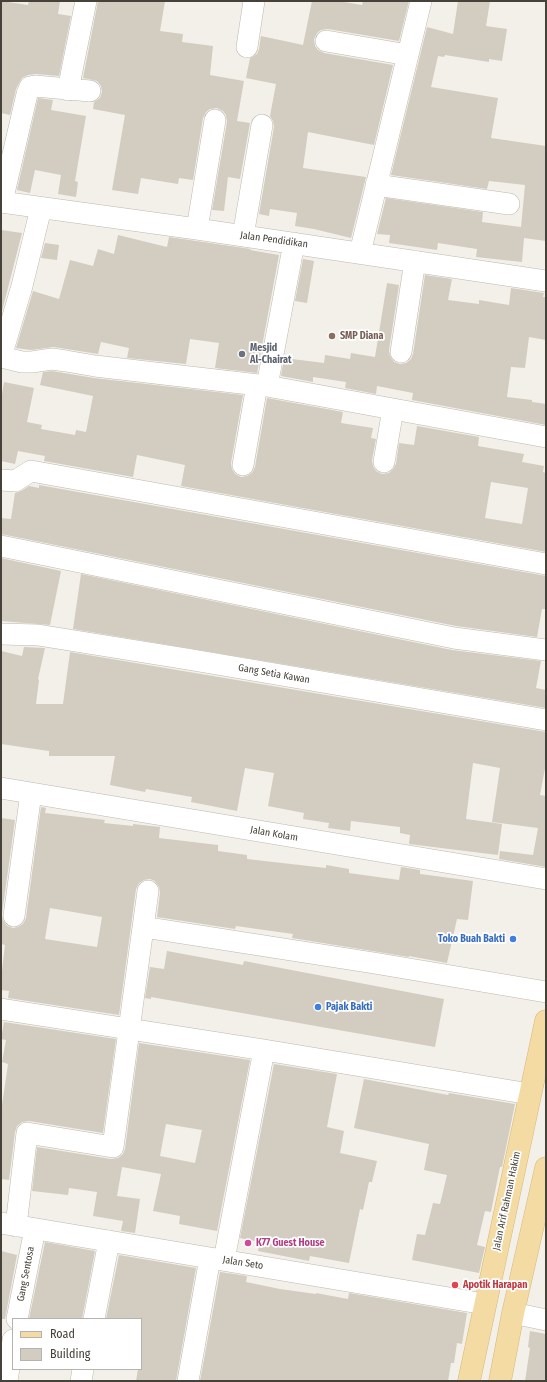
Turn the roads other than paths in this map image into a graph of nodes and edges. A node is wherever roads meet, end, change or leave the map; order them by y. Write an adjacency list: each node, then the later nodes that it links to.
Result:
1 (86, 1): 7 (street)
2 (254, 1): 5 (street)
3 (421, 1): 6 (street)
4 (326, 40): 6 (street)
5 (247, 47)
6 (408, 55): 11 (street)
7 (68, 90): 8 (street); 12 (street)
8 (90, 91)
9 (216, 120): 15 (street)
10 (262, 125): 16 (street)
11 (376, 185): 13 (street); 18 (street)
12 (2, 202): 14 (street, Jalan Pendidikan)
13 (509, 204)
14 (41, 208): 15 (street, Jalan Pendidikan); 22 (street)
15 (197, 229): 16 (street, Jalan Pendidikan)
16 (243, 236): 17 (street, Jalan Pendidikan)
17 (294, 243): 18 (street, Jalan Pendidikan); 23 (street)
18 (360, 253): 19 (street, Jalan Pendidikan)
19 (415, 261): 20 (street, Jalan Pendidikan); 21 (street)
20 (546, 281)
21 (401, 352)
22 (1, 358): 23 (street)
23 (262, 386): 24 (street); 27 (street)
24 (393, 410): 25 (street); 26 (street)
25 (546, 437)
26 (384, 462)
27 (243, 465)
28 (1, 480): 30 (street)
29 (1, 546): 32 (street)
30 (546, 564)
31 (1, 634): 33 (street, Gang Setia Kawan)
32 (546, 650)
33 (546, 720)
34 (1, 788): 35 (street, Jalan Kolam)
35 (30, 793): 36 (street, Jalan Kolam); 38 (street)
36 (546, 879)
37 (148, 891): 39 (street)
38 (14, 916)
39 (143, 927): 40 (street); 43 (street)
40 (546, 992)
41 (1, 1010): 43 (street)
42 (546, 1021): 45 (main road, Jalan Arif Rahman Hakim)
43 (129, 1030): 44 (street); 47 (street, Gang Sentosa)
44 (264, 1050): 45 (street); 49 (street)
45 (530, 1094): 50 (main road, Jalan Arif Rahman Hakim)
46 (544, 1188): 51 (main road)
47 (17, 1226): 48 (street, Jalan Seto); 52 (street, Gang Sentosa)
48 (109, 1241): 49 (street, Jalan Seto); 53 (street)
49 (217, 1259): 50 (street, Jalan Seto); 59 (street)
50 (485, 1304): 60 (main road, Jalan Arif Rahman Hakim)
51 (513, 1313): 54 (street); 61 (main road)
52 (17, 1318)
53 (94, 1318)
54 (546, 1320)
55 (12, 1347): 57 (street)
56 (83, 1370): 58 (street)
57 (7, 1381)
58 (81, 1381)
59 (188, 1381)
60 (470, 1381)
61 (500, 1381)

